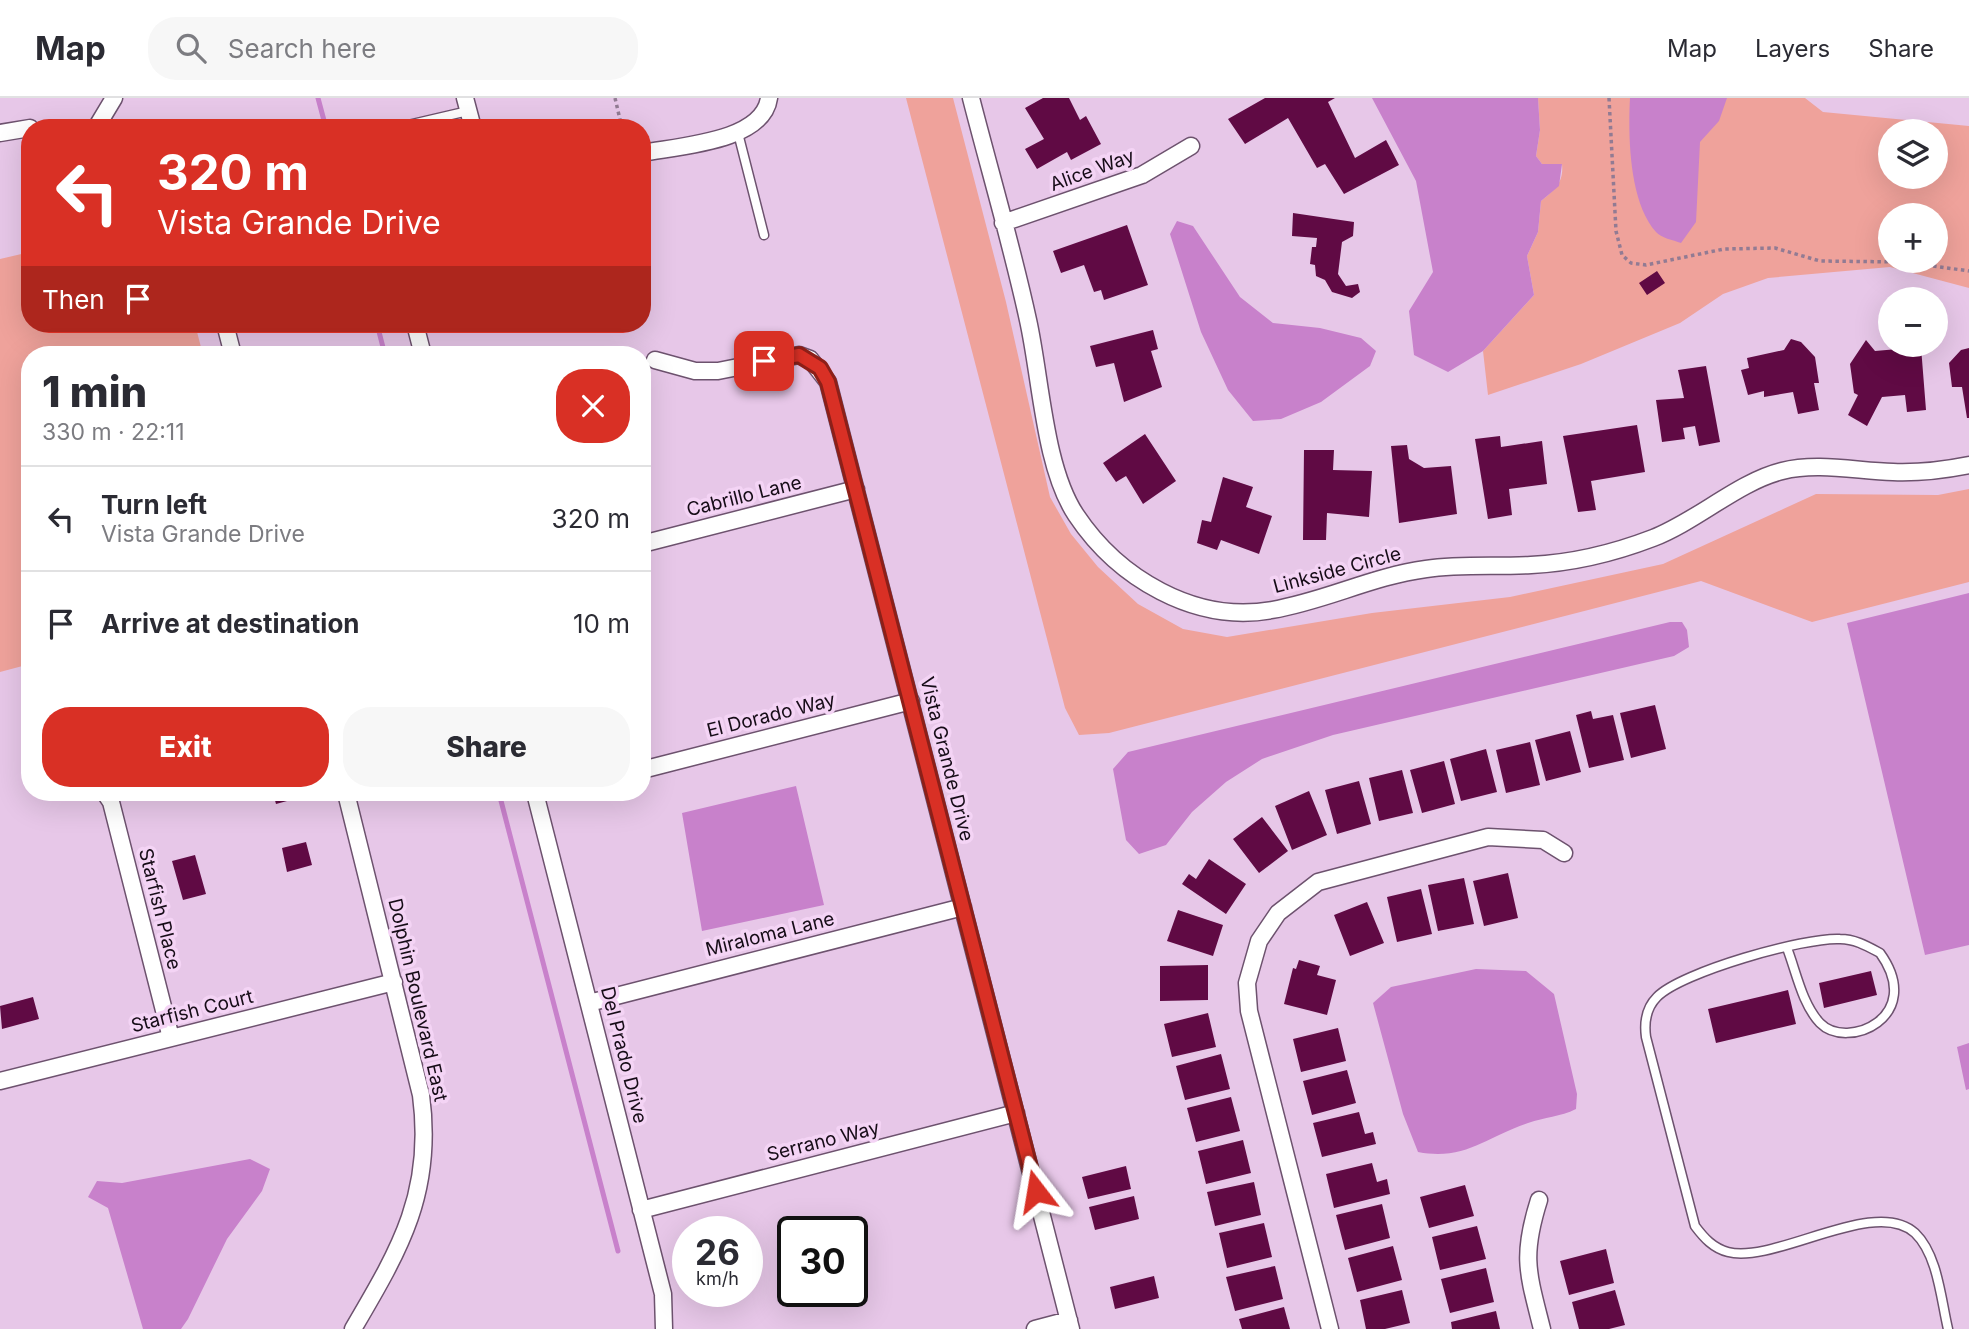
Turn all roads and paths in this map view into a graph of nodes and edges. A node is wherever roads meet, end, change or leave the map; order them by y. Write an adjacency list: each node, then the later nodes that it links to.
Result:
1 (114, 98): 7 (street)
2 (615, 98): 9 (path)
3 (769, 98): 12 (street)
4 (971, 98): 15 (street, Linkside Circle)
5 (1609, 98): 17 (path)
6 (467, 104): 8 (lane)
7 (101, 119)
8 (422, 119)
9 (620, 119)
10 (21, 130): 11 (street)
11 (0, 133)
12 (738, 133): 14 (street); 16 (lane)
13 (1191, 146): 15 (street, Alice Way)
14 (651, 151)
15 (1003, 223): 19 (street, Linkside Circle)
16 (764, 235)
17 (1969, 271)
18 (655, 360): 20 (street, Vista Grande Drive)
19 (1969, 465)
20 (856, 489): 21 (street, Cabrillo Lane); 22 (street, Vista Grande Drive)
21 (651, 542)
22 (911, 701): 23 (street, El Dorado Way); 28 (street, Vista Grande Drive)
23 (651, 768)
24 (110, 801): 32 (street, Starfish Place)
25 (348, 801): 30 (street, Dolphin Boulevard East)
26 (544, 801): 31 (street, Del Prado Drive)
27 (1564, 853): 41 (street)
28 (963, 907): 31 (street, Miraloma Lane); 34 (street, Vista Grande Drive)
29 (1787, 948): 29 (lane); 43 (lane)
30 (394, 982): 32 (street, Starfish Court); 38 (street, Dolphin Boulevard East)
31 (589, 1003): 36 (street, Del Prado Drive)
32 (170, 1038): 33 (street, Starfish Court)
33 (0, 1081)
34 (1016, 1113): 36 (street, Serrano Way); 37 (street, Vista Grande Drive)
35 (1539, 1200): 42 (street)
36 (641, 1210): 39 (street, Del Prado Drive)
37 (1070, 1324): 40 (street)
38 (353, 1329)
39 (664, 1329)
40 (1035, 1329)
41 (1330, 1329)
42 (1542, 1329)
43 (1948, 1329)

